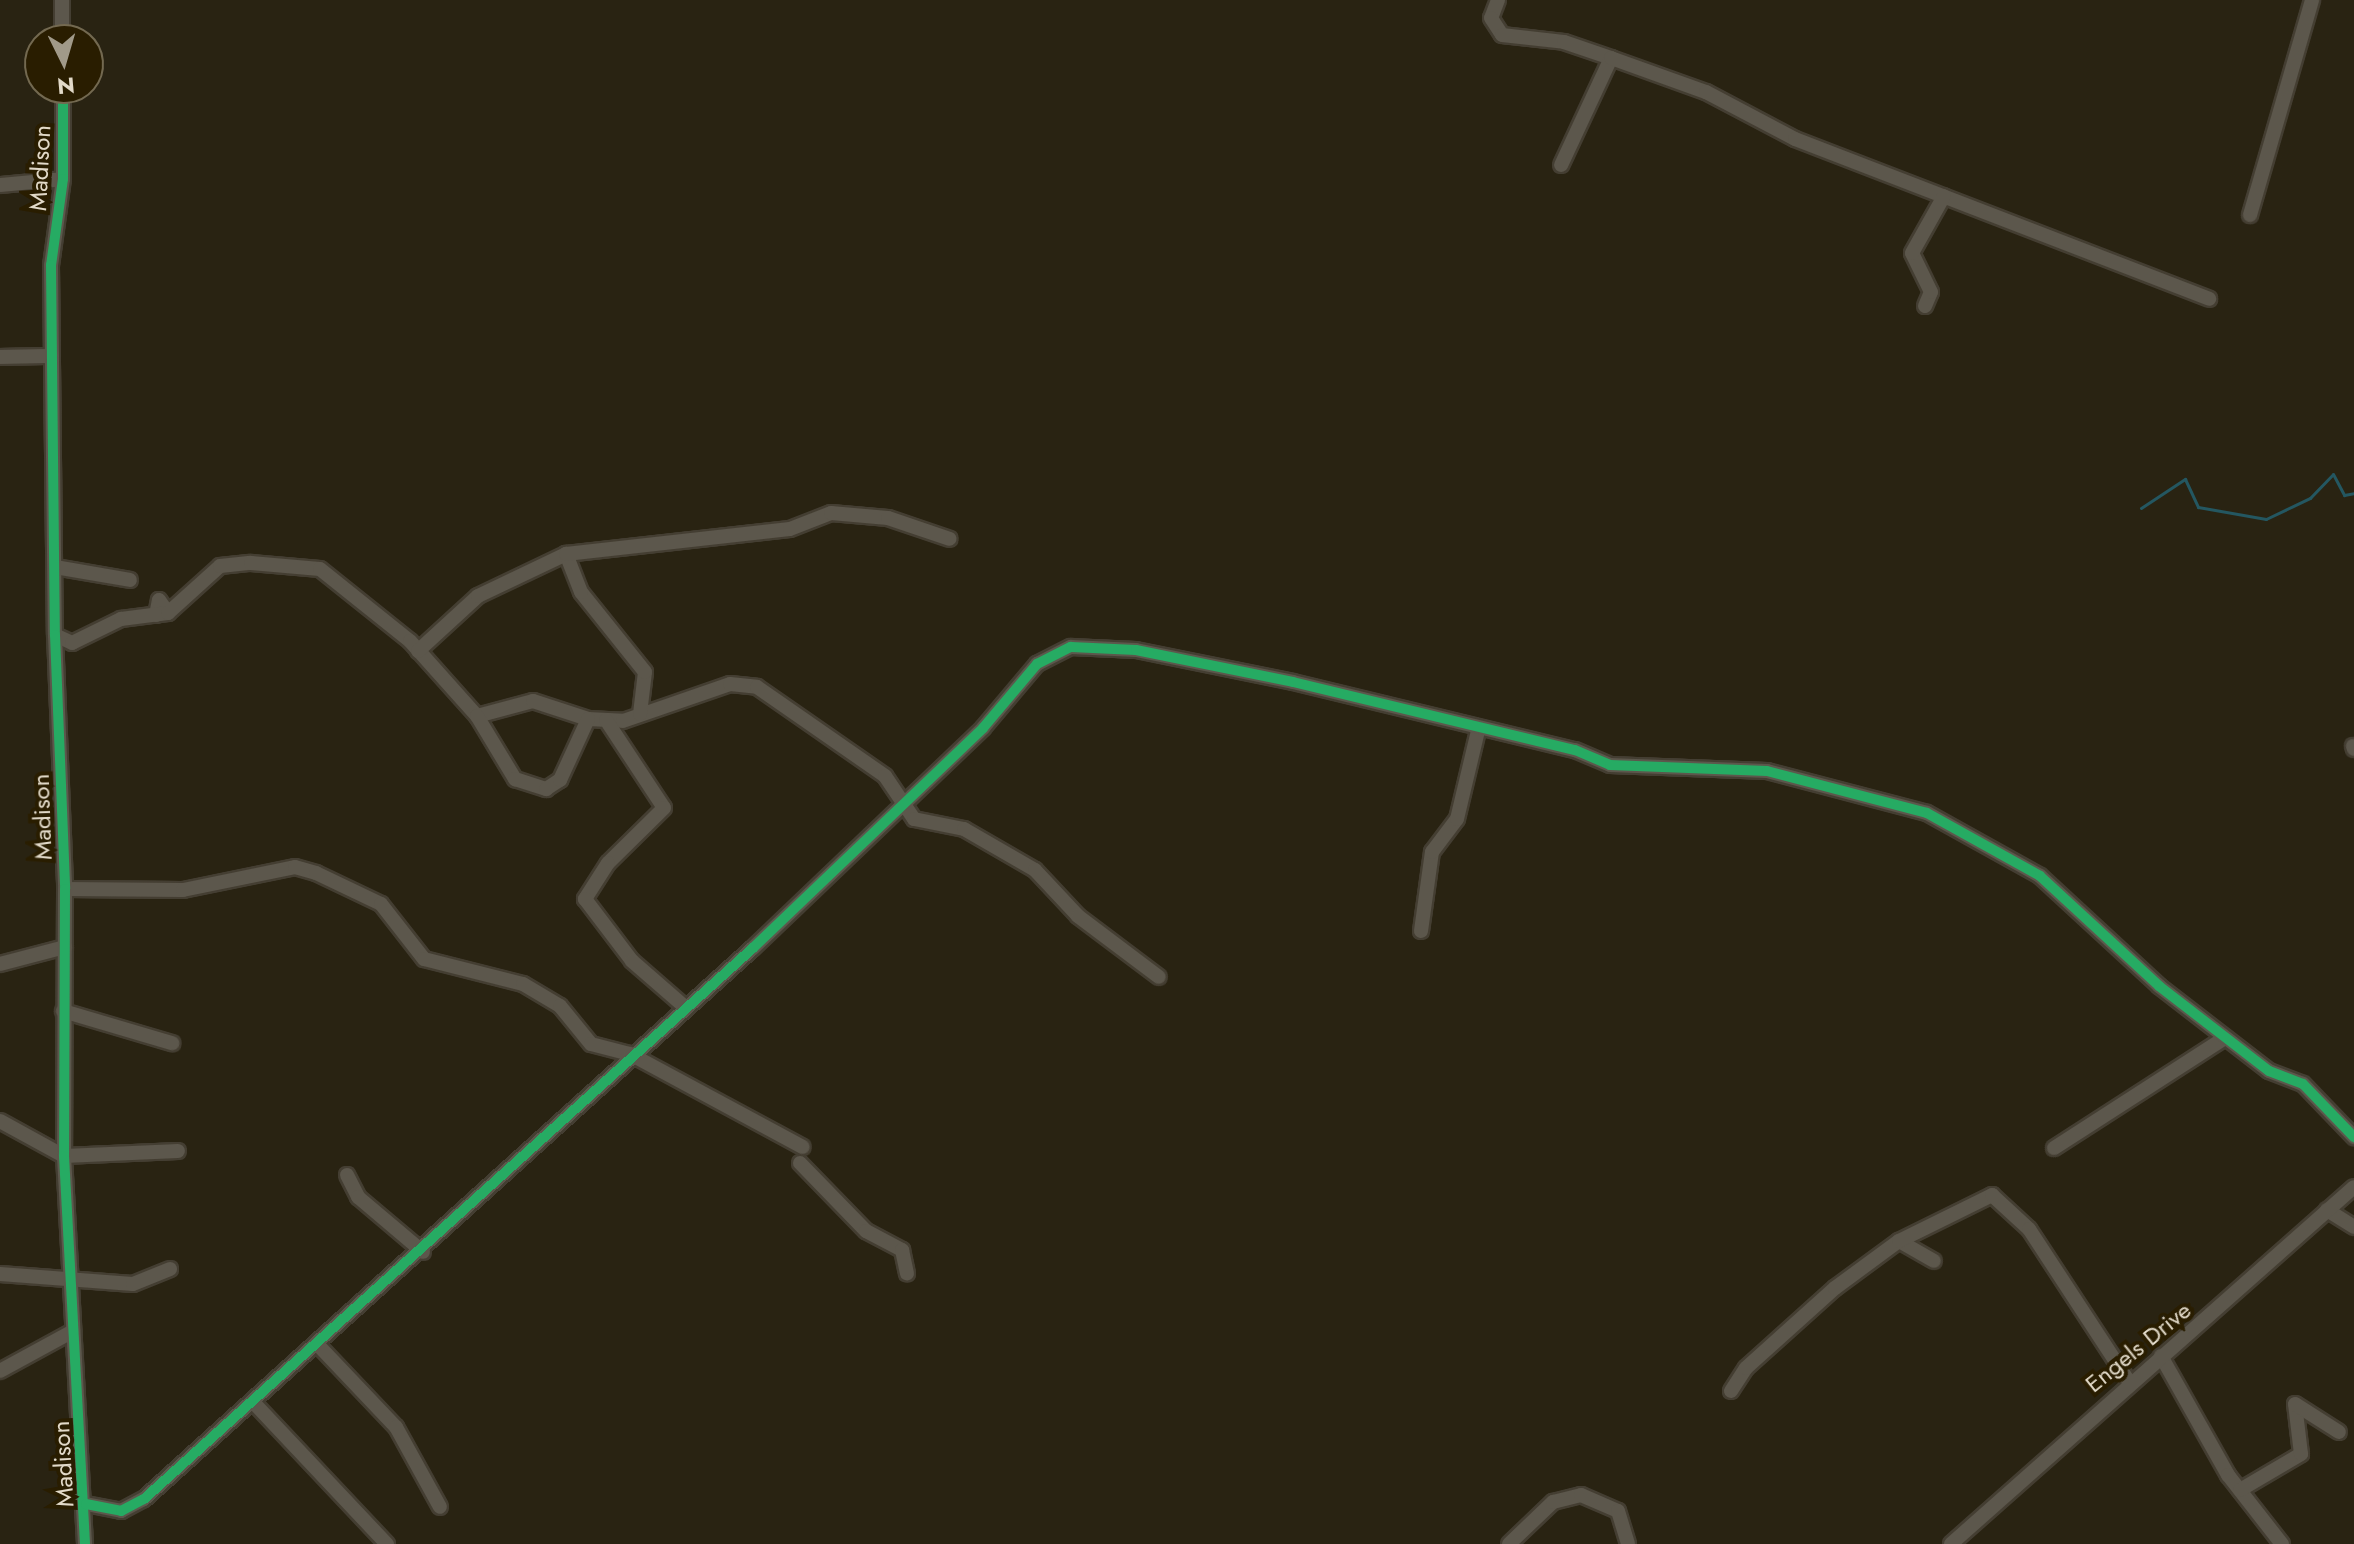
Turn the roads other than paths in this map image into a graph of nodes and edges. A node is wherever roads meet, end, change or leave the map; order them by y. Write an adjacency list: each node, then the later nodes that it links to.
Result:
1 (62, 0): 4 (street)
2 (1498, 0): 5 (street)
3 (2312, 0): 11 (street)
4 (62, 24)
5 (1611, 58): 7 (street); 10 (street)
6 (63, 104): 8 (street, Madison)
7 (1561, 165)
8 (63, 179): 9 (street); 14 (street, Madison)
9 (0, 185)
10 (1944, 196): 12 (street); 13 (street)
11 (2250, 215)
12 (2209, 299)
13 (1925, 306)
14 (52, 356): 15 (street); 18 (street, Madison)
15 (0, 357)
16 (950, 539): 17 (street)
17 (566, 554): 21 (street); 22 (street)
18 (55, 567): 19 (street); 20 (street, Madison)
19 (130, 580)
20 (55, 635): 21 (street); 28 (street, Madison)
21 (418, 651): 23 (street)
22 (640, 714): 25 (street); 27 (street)
23 (477, 716): 24 (street); 24 (street)
24 (588, 719): 25 (street)
25 (606, 720): 33 (street)
26 (1478, 731): 27 (street); 29 (street); 35 (street)
27 (902, 800): 32 (street); 33 (street)
28 (65, 889): 30 (street, Madison); 37 (street)
29 (1421, 931)
30 (65, 947): 31 (street); 34 (street, Madison)
31 (0, 964)
32 (1159, 977)
33 (685, 1007): 37 (street)
34 (63, 1011): 36 (street); 43 (street, Madison)
35 (2225, 1038): 39 (street); 41 (street)
36 (172, 1043)
37 (630, 1054): 40 (street); 50 (street)
38 (0, 1121): 43 (street)
39 (2354, 1137)
40 (803, 1147)
41 (2054, 1148)
42 (178, 1151): 43 (street)
43 (64, 1156): 55 (street, Madison)
44 (800, 1163): 53 (street)
45 (347, 1175): 50 (street)
46 (2354, 1187): 47 (street, Engels Drive)
47 (2327, 1210): 48 (street); 58 (street, Engels Drive)
48 (2354, 1227)
49 (1899, 1241): 51 (street); 60 (street); 61 (street)
50 (423, 1252): 57 (street)
51 (1934, 1261)
52 (170, 1269): 55 (street)
53 (907, 1273)
54 (0, 1274): 55 (street)
55 (72, 1276): 56 (street, Madison)
56 (73, 1331): 59 (street); 65 (street, Madison)
57 (319, 1346): 62 (street); 66 (street)
58 (2161, 1356): 60 (street, Engels Drive); 64 (street)
59 (0, 1371)
60 (2129, 1382): 71 (street, Engels Drive)
61 (1731, 1391)
62 (254, 1403): 65 (street); 69 (street)
63 (2339, 1432): 64 (street)
64 (2240, 1490): 72 (street)
65 (86, 1504): 68 (street, Madison)
66 (440, 1507)
67 (1513, 1542): 70 (street)
68 (85, 1544)
69 (387, 1544)
70 (1628, 1544)
71 (1951, 1544)
72 (2282, 1544)

